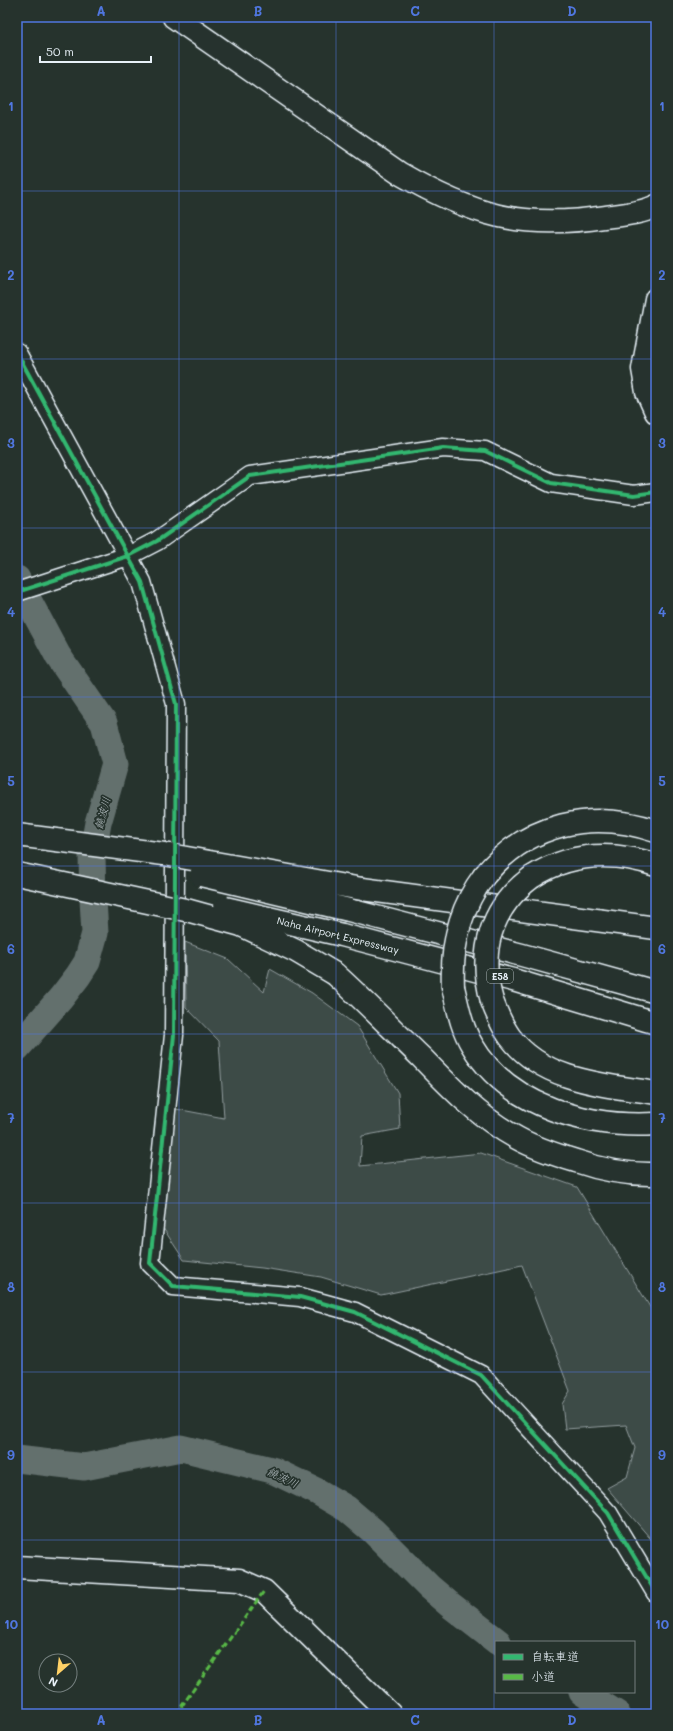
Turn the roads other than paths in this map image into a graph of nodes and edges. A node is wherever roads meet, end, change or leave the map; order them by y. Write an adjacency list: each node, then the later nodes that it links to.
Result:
1 (174, 17): 2 (main road)
2 (655, 211)
3 (656, 299): 5 (main road)
4 (17, 353): 7 (street)
5 (656, 412)
6 (656, 492): 7 (street)
7 (128, 556): 8 (street); 22 (street)
8 (17, 592)
9 (656, 831): 19 (main road, bridge)
10 (17, 834): 15 (main road, bridge)
11 (17, 838): 16 (main road, bridge)
12 (17, 861): 17 (main road, Naha Airport Expressway / E58, bridge)
13 (656, 865): 18 (main road, bridge)
14 (17, 874): 20 (main road, bridge)
15 (656, 928)
16 (656, 992)
17 (656, 1022)
18 (656, 1093)
19 (656, 1124)
20 (656, 1174)
21 (17, 1568): 23 (main road)
22 (656, 1593)
23 (390, 1714)

